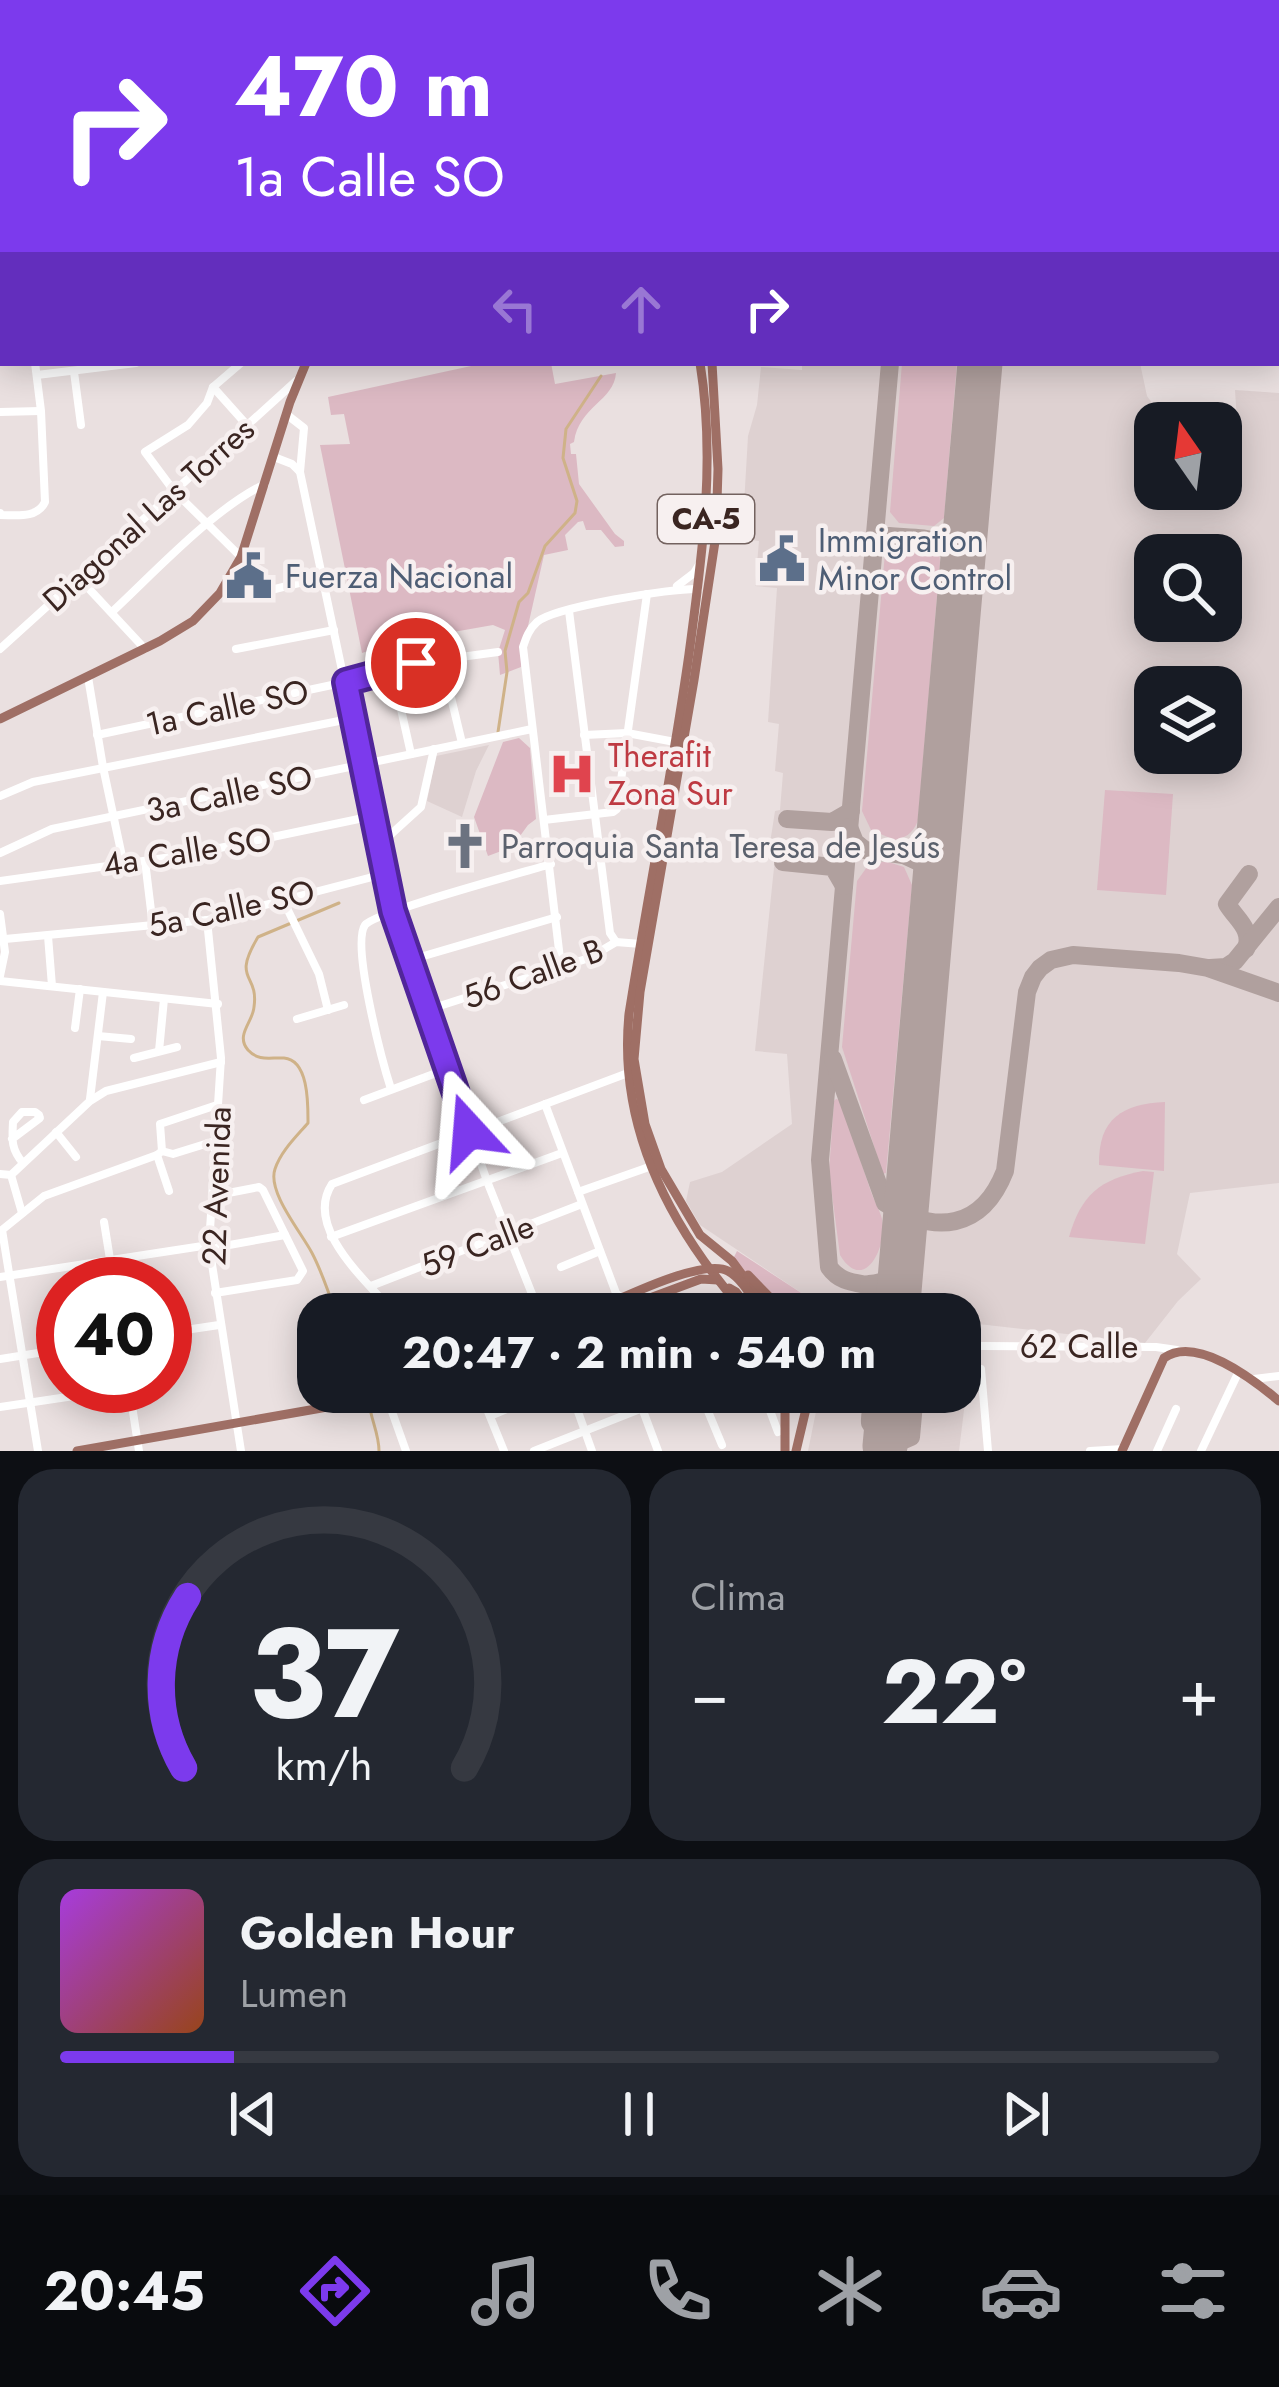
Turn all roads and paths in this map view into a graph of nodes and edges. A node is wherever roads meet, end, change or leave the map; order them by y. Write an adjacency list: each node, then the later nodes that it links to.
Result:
1 (36, 366): 8 (street)
2 (115, 366): 7 (street)
3 (238, 366): 10 (street)
4 (304, 366): 9 (main road)
5 (700, 366): 23 (main road, CA-5)
6 (712, 366): 40 (main road, CA-5)
7 (74, 372): 8 (street); 15 (street)
8 (37, 375): 11 (street)
9 (297, 380): 13 (main road); 14 (street, Diagonal Las Torres)
10 (214, 387): 14 (street); 19 (street)
11 (41, 411): 12 (street); 20 (street)
12 (0, 412)
13 (286, 414): 16 (main road); 17 (street)
14 (246, 424): 19 (street, Diagonal Las Torres)
15 (81, 425)
16 (274, 457): 17 (street); 18 (main road)
17 (300, 472): 25 (street)
18 (265, 484): 21 (street); 22 (main road)
19 (174, 491): 21 (street); 24 (street, Diagonal Las Torres)
20 (0, 514)
21 (207, 525): 22 (street); 31 (street)
22 (241, 557): 34 (main road)
23 (701, 561): 26 (main road, CA-5); 27 (street)
24 (78, 577): 31 (street); 33 (street, Diagonal Las Torres)
25 (323, 577): 28 (street); 32 (street)
26 (698, 589): 27 (street); 40 (main road, CA-5)
27 (670, 590): 29 (street)
28 (255, 594)
29 (647, 594): 30 (street); 45 (street)
30 (569, 610): 44 (street); 47 (street)
31 (112, 612): 34 (street)
32 (334, 630): 35 (street); 41 (street)
33 (0, 649)
34 (145, 650): 39 (main road)
35 (236, 650)
36 (498, 652): 37 (street, 1a Calle SO)
37 (442, 660): 38 (street, 1a Calle SO); 49 (street)
38 (392, 669): 41 (street, 1a Calle SO); 51 (street)
39 (88, 677): 43 (main road); 46 (street)
40 (690, 677): 48 (main road); 130 (main road)
41 (346, 682): 42 (street); 46 (street, 1a Calle SO)
42 (354, 718): 52 (street); 53 (street)
43 (0, 719)
44 (532, 730): 49 (street, 3a Calle SO); 58 (street)
45 (627, 733): 47 (street); 48 (street); 55 (street)
46 (97, 735): 53 (street)
47 (584, 735): 55 (street)
48 (675, 742): 75 (main road)
49 (462, 743): 50 (street, 3a Calle SO)
50 (434, 749): 51 (street, 3a Calle SO); 59 (street)
51 (411, 754): 52 (street, 3a Calle SO)
52 (363, 766): 56 (street); 57 (street, 3a Calle SO)
53 (103, 767): 54 (street); 57 (street)
54 (0, 796)
55 (594, 814): 58 (street); 74 (street)
56 (373, 816): 59 (street); 61 (street, 4a Calle SO)
57 (113, 817): 60 (street, 3a Calle SO); 62 (street)
58 (544, 820): 63 (street)
59 (378, 846): 64 (street)
60 (0, 854)
61 (145, 860): 62 (street, 4a Calle SO); 71 (street)
62 (123, 861): 65 (street, 4a Calle SO)
63 (550, 864): 67 (street); 69 (street)
64 (384, 874): 66 (street, 5a Calle SO); 67 (street)
65 (0, 881)
66 (283, 900): 70 (street, 5a Calle SO); 86 (street)
67 (393, 911): 77 (street); 98 (street)
68 (0, 914): 73 (street)
69 (557, 917): 77 (street); 78 (street)
70 (207, 920): 71 (street, 5a Calle SO); 84 (street, 22 Avenida)
71 (153, 927): 72 (street, 5a Calle SO)
72 (48, 936): 73 (street, 5a Calle SO); 80 (street)
73 (5, 939): 76 (street)
74 (616, 943): 75 (street, 56 Calle B); 78 (street, 56 Calle B)
75 (640, 944): 97 (main road)
76 (2, 952): 79 (street)
77 (410, 960): 87 (street)
78 (561, 967): 87 (street, 56 Calle B)
79 (0, 979): 80 (street)
80 (52, 986): 81 (street)
81 (80, 989): 82 (street); 89 (street)
82 (103, 992): 83 (street); 90 (street)
83 (164, 998): 84 (street); 93 (street)
84 (218, 1004): 95 (street, 22 Avenida)
85 (344, 1005): 86 (street)
86 (328, 1010): 88 (street)
87 (428, 1010): 96 (street)
88 (297, 1019)
89 (75, 1028)
90 (98, 1036): 91 (street); 100 (street)
91 (131, 1039)
92 (177, 1047): 93 (street)
93 (159, 1051): 94 (street)
94 (134, 1058)
95 (221, 1062): 100 (street); 102 (street, 22 Avenida)
96 (448, 1068): 98 (street); 103 (street)
97 (628, 1073): 101 (street); 111 (main road)
98 (392, 1089): 99 (street)
99 (364, 1100)
100 (90, 1101): 104 (street)
101 (544, 1103): 103 (street); 108 (street)
102 (218, 1105): 106 (street, 22 Avenida); 107 (street)
103 (469, 1131): 113 (street); 123 (street)
104 (56, 1132): 109 (street); 110 (street)
105 (12, 1139): 110 (street)
106 (215, 1141): 107 (street); 124 (street, 22 Avenida)
107 (159, 1153): 114 (street); 118 (street)
108 (562, 1153): 113 (street); 115 (street)
109 (76, 1156)
110 (23, 1162): 112 (street)
111 (649, 1167): 115 (street); 128 (main road)
112 (5, 1175): 118 (street)
113 (487, 1181): 121 (street); 123 (street)
114 (169, 1191)
115 (578, 1192): 117 (street)
116 (223, 1194): 122 (street)
117 (582, 1204): 121 (street, 59 Calle); 125 (street)
118 (22, 1213): 120 (street)
119 (104, 1222): 126 (street)
120 (2, 1230): 132 (street)
121 (508, 1233): 134 (street, 59 Calle); 137 (street)
122 (285, 1235): 124 (street); 135 (street)
123 (331, 1237): 134 (street)
124 (213, 1246): 127 (street); 135 (street, 22 Avenida)
125 (600, 1251): 129 (street); 138 (street)
126 (110, 1257)
127 (132, 1257)
128 (704, 1261): 133 (main road); 140 (main road)
129 (561, 1267)
130 (739, 1269): 145 (main road); 146 (main road)
131 (36, 1271): 132 (street)
132 (4, 1276): 152 (street)
133 (721, 1284): 141 (main road); 142 (main road); 143 (main road)
134 (371, 1286): 136 (street)
135 (215, 1293): 147 (street, 22 Avenida)
136 (377, 1293)
137 (532, 1293)
138 (613, 1293)
139 (637, 1293): 144 (main road)
140 (649, 1293)
141 (649, 1293)
142 (728, 1293)
143 (737, 1293)
144 (750, 1293)
145 (754, 1293)
146 (767, 1293)
147 (219, 1324): 148 (street); 176 (street, 22 Avenida)
148 (192, 1328)
149 (981, 1346): 150 (street, 62 Calle)
150 (1177, 1351): 155 (main road); 182 (main road)
151 (36, 1353): 152 (street)
152 (23, 1355): 153 (street); 159 (street)
153 (0, 1359)
154 (982, 1369): 193 (street)
155 (1239, 1370): 157 (main road); 181 (street)
156 (1279, 1376): 157 (street)
157 (1254, 1379): 160 (main road)
158 (36, 1400): 159 (street)
159 (30, 1401): 161 (street); 183 (street)
160 (1279, 1401)
161 (0, 1407)
162 (1176, 1409): 195 (street)
163 (133, 1413): 180 (street)
164 (297, 1413): 176 (main road)
165 (392, 1413): 186 (street)
166 (489, 1413): 175 (street)
167 (497, 1413): 175 (street)
168 (579, 1413): 177 (street)
169 (630, 1413): 177 (street)
170 (644, 1413): 190 (street)
171 (709, 1413): 179 (street)
172 (771, 1413): 178 (street)
173 (785, 1413): 191 (main road)
174 (803, 1413): 192 (main road)
175 (490, 1416): 187 (street)
176 (237, 1424): 180 (main road); 185 (street, 22 Avenida)
177 (585, 1431): 188 (street); 189 (street)
178 (778, 1432)
179 (722, 1444)
180 (138, 1446): 184 (main road)
181 (1203, 1447): 196 (street)
182 (1122, 1450): 194 (street)
183 (38, 1451)
184 (77, 1451)
185 (241, 1451)
186 (406, 1451)
187 (504, 1451)
188 (534, 1451)
189 (592, 1451)
190 (658, 1451)
191 (785, 1451)
192 (796, 1451)
193 (988, 1451)
194 (1090, 1451)
195 (1157, 1451)
196 (1214, 1451)

